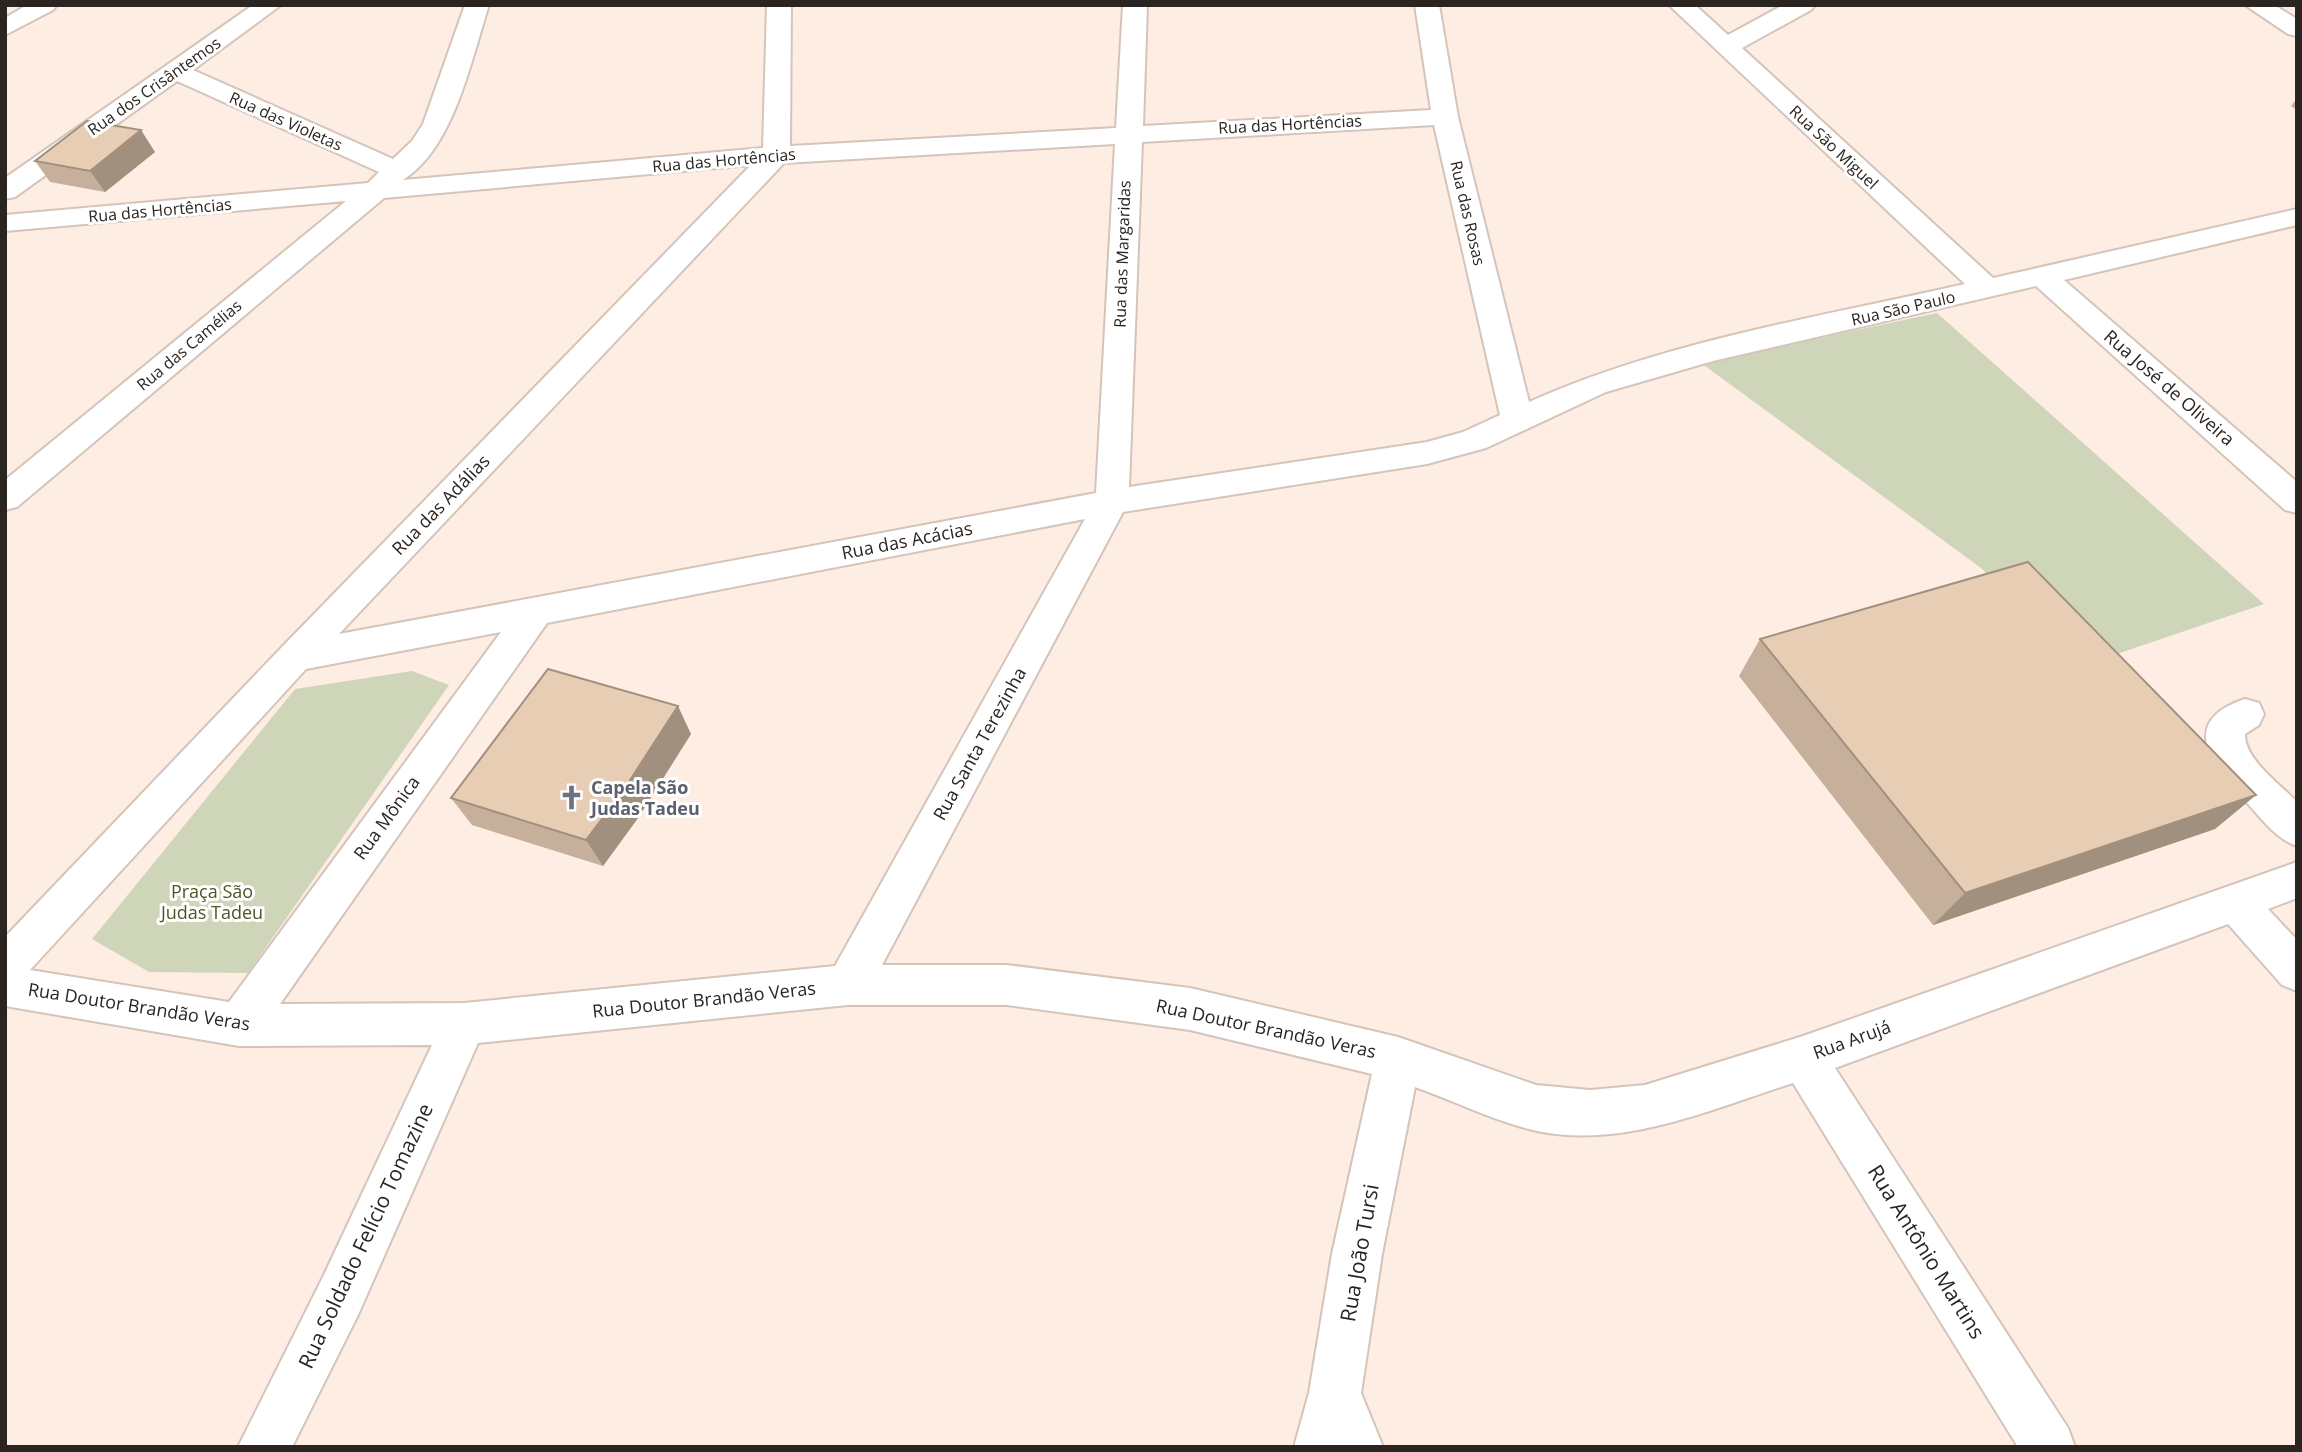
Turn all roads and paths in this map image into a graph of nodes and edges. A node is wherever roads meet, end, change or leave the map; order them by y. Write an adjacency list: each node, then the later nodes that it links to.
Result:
1 (45, 5): 10 (street)
2 (269, 5): 13 (street, Rua dos Crisântemos)
3 (477, 5): 17 (street, Rua das Camélias)
4 (779, 5): 16 (street)
5 (1135, 5): 15 (street, Rua das Margaridas)
6 (1427, 5): 14 (street, Rua das Rosas)
7 (1681, 5): 12 (street, Rua São Miguel)
8 (1803, 5): 12 (street)
9 (2257, 5): 11 (street)
10 (5, 29)
11 (2297, 29)
12 (1726, 47): 23 (street, Rua São Miguel)
13 (175, 71): 17 (street, Rua das Violetas); 18 (street, Rua dos Crisântemos)
14 (1445, 117): 15 (street, Rua das Hortências); 24 (street, Rua das Rosas)
15 (1127, 132): 16 (street, Rua das Hortências); 27 (street, Rua das Margaridas)
16 (776, 155): 19 (street, Rua das Hortências); 29 (street, Rua das Adálias)
17 (398, 171): 19 (street, Rua das Camélias)
18 (5, 191)
19 (374, 192): 21 (street, Rua das Hortências); 25 (street, Rua das Camélias)
20 (2297, 217): 22 (street, Rua São Paulo)
21 (5, 223)
22 (2042, 276): 23 (street, Rua São Paulo); 26 (street, Rua José de Oliveira)
23 (1987, 288): 24 (street, Rua São Paulo)
24 (1517, 420): 27 (street, Rua das Acácias)
25 (5, 498)
26 (2297, 501)
27 (1112, 502): 28 (street, Rua das Acácias); 36 (street, Rua Santa Terezinha)
28 (536, 611): 29 (street, Rua das Acácias); 39 (street, Rua Mônica)
29 (295, 657): 34 (street, Rua das Adálias)
30 (2245, 714): 31 (street)
31 (2297, 829)
32 (2297, 880): 33 (street, Rua Arujá)
33 (2235, 902): 35 (street); 40 (street, Rua Arujá)
34 (5, 967)
35 (2297, 971)
36 (848, 985): 38 (street, Rua Doutor Brandão Veras); 41 (street, Rua Doutor Brandão Veras)
37 (5, 986): 39 (street, Rua Doutor Brandão Veras)
38 (464, 1024): 39 (street, Rua Doutor Brandão Veras); 43 (street, Rua Soldado Felício Tomazine)
39 (239, 1025)
40 (1803, 1058): 41 (street, Rua Arujá); 46 (street, Rua Antônio Martins)
41 (1398, 1059): 42 (street, Rua João Tursi)
42 (1335, 1393): 44 (street, Rua João Tursi); 45 (street)
43 (264, 1447)
44 (1321, 1447)
45 (1356, 1447)
46 (2049, 1447)

